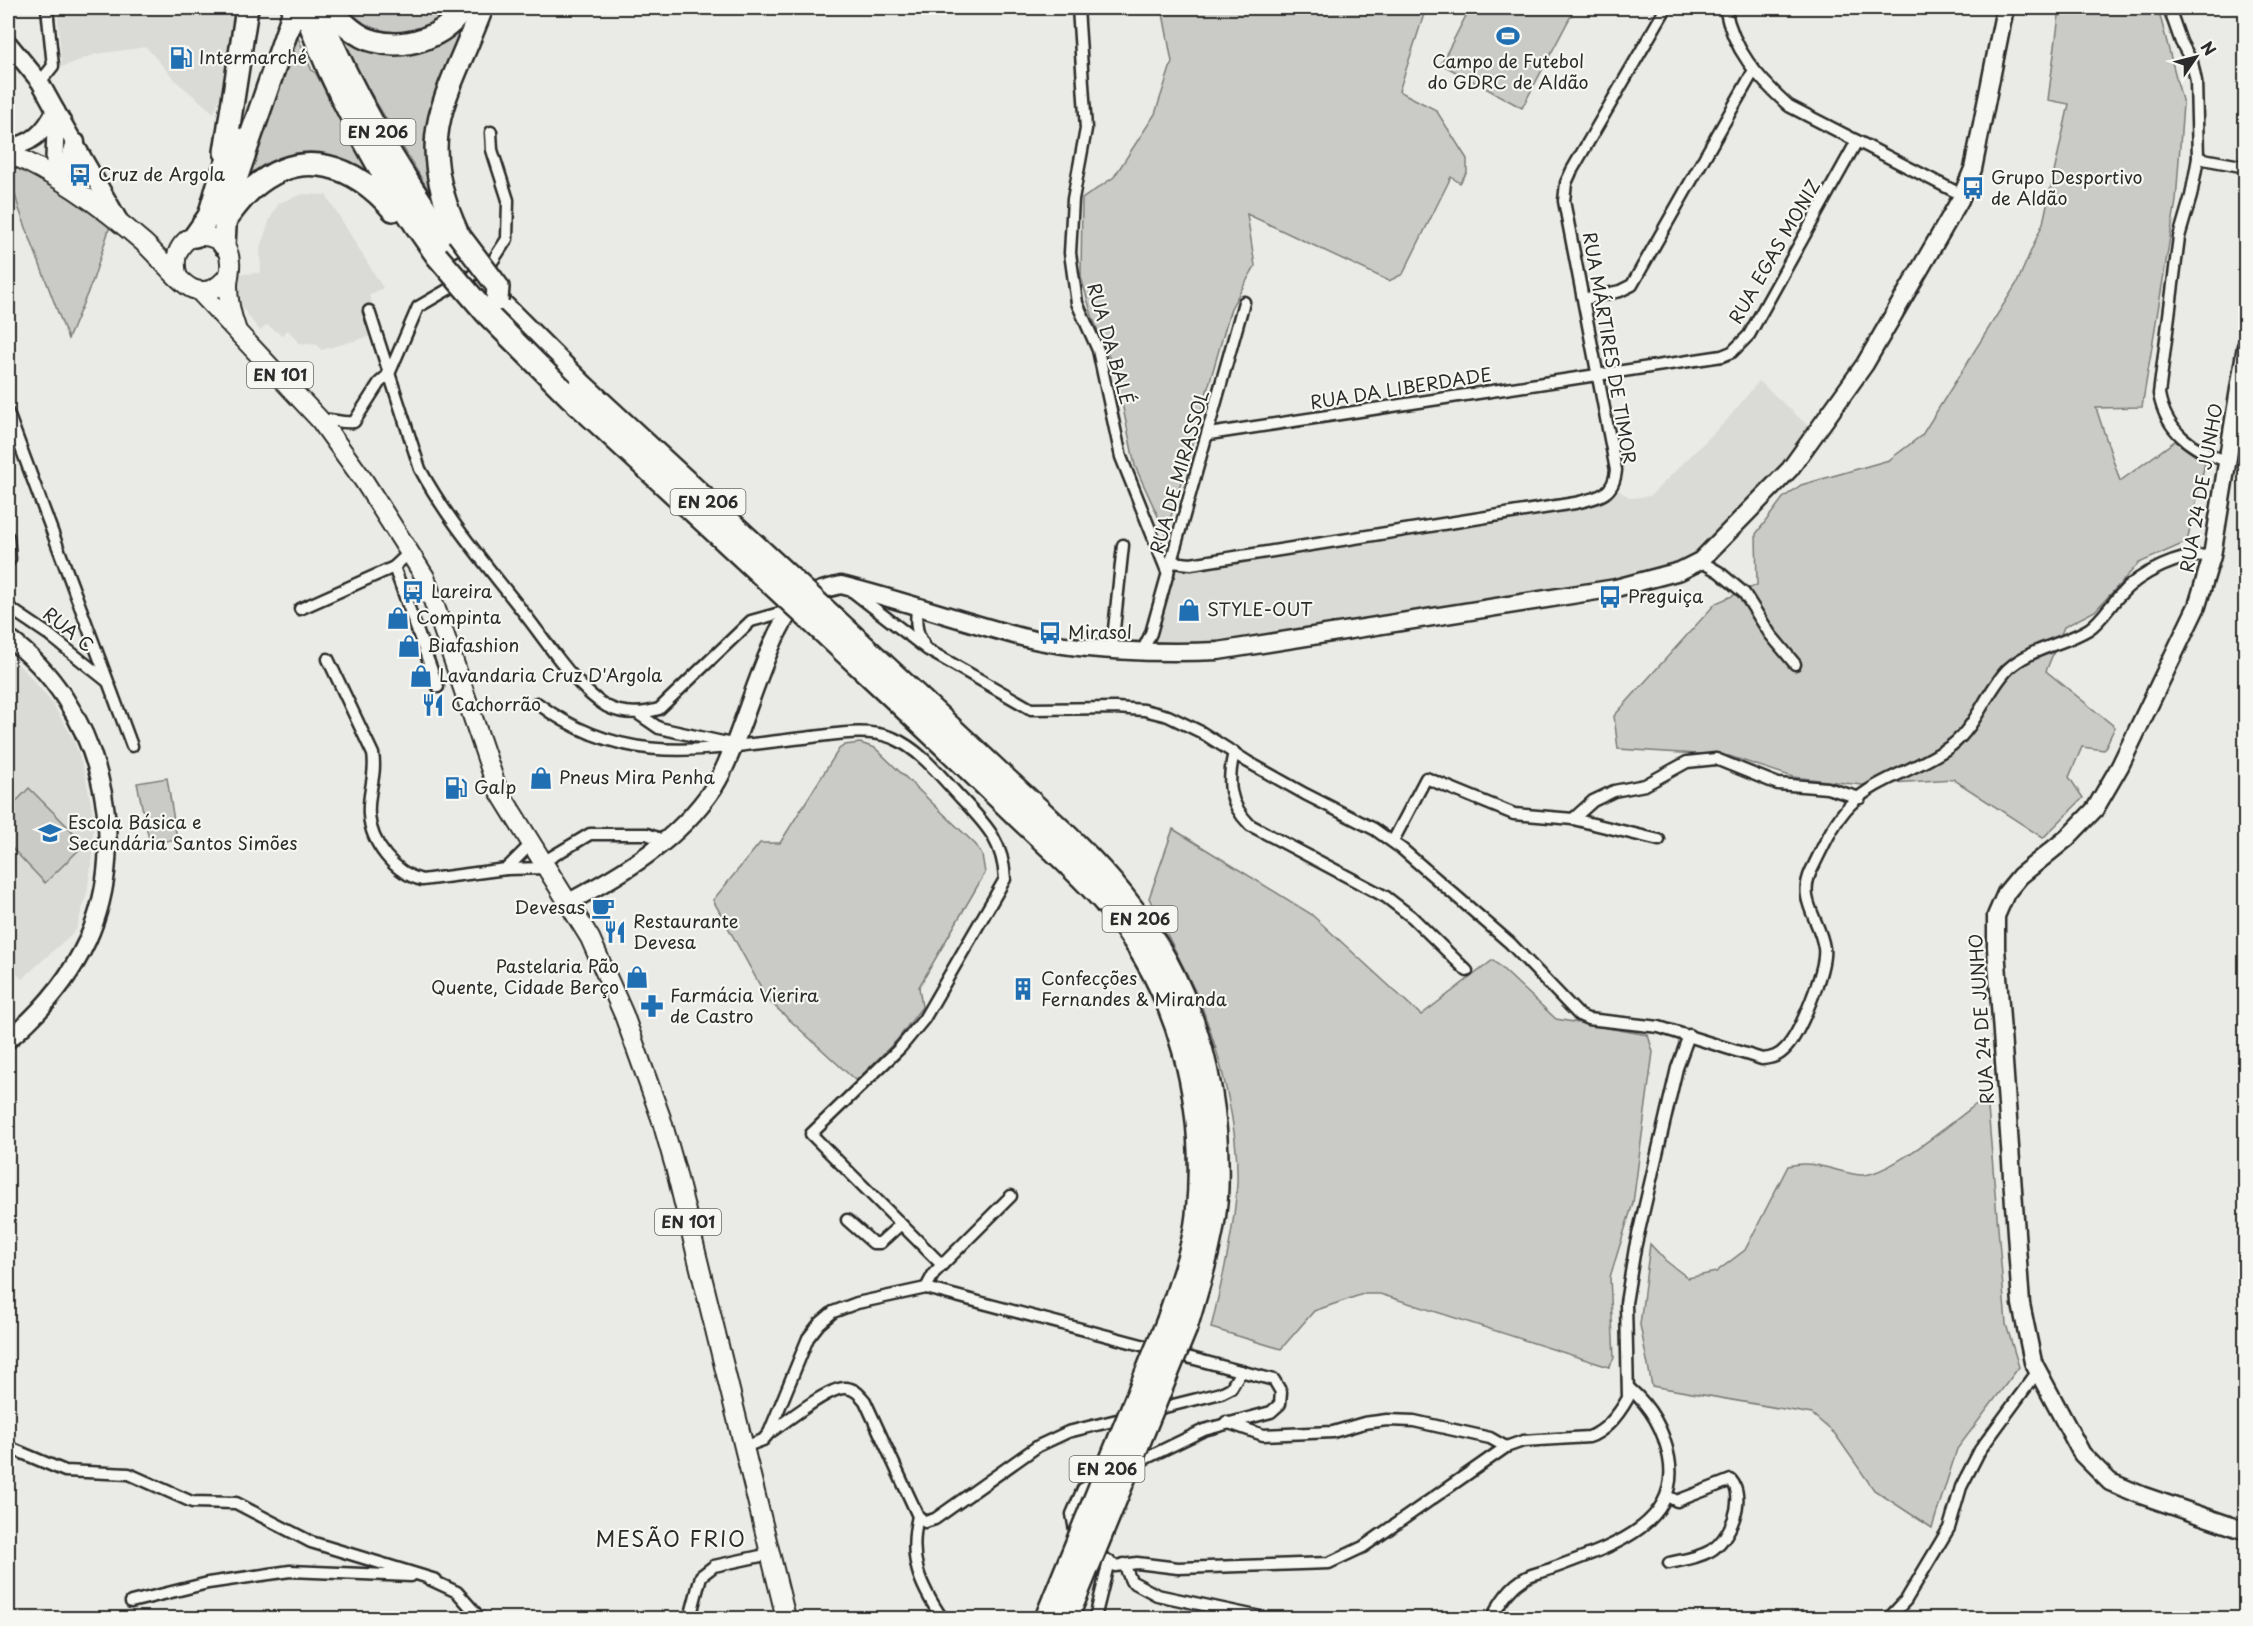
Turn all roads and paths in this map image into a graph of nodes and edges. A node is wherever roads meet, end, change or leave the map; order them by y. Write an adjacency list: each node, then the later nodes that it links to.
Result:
1 (47, 8): 15 (street)
2 (247, 8): 25 (highway)
3 (282, 8): 25 (highway)
4 (296, 8): 27 (highway)
5 (463, 8): 12 (highway)
6 (482, 8): 32 (highway)
7 (1078, 8): 56 (street, RUA DA BALÉ)
8 (1666, 8): 36 (street, RUA MÁRTIRES DE TIMOR)
9 (1725, 8): 14 (street)
10 (2005, 8): 26 (main road)
11 (2169, 8): 22 (street)
12 (321, 10): 32 (highway, EN 206); 32 (highway, EN 206)
13 (8, 43): 15 (main road)
14 (1753, 72): 18 (street); 36 (street)
15 (40, 82): 16 (main road)
16 (56, 111): 19 (main road); 20 (main road); 24 (main road)
17 (491, 132): 41 (street)
18 (1857, 141): 26 (street); 42 (street, RUA EGAS MONIZ)
19 (76, 142): 24 (main road); 28 (main road)
20 (8, 147)
21 (8, 153): 24 (main road, EN 101)
22 (2198, 158): 23 (street); 47 (street)
23 (2246, 167)
24 (54, 176): 28 (main road, EN 101)
25 (220, 178): 29 (highway)
26 (1962, 195): 52 (main road)
27 (226, 219): 31 (highway); 32 (highway)
28 (121, 225): 30 (main road, EN 101)
29 (189, 240): 30 (main road); 31 (main road); 33 (main road)
30 (141, 241): 33 (main road, EN 101)
31 (224, 244): 34 (main road, EN 101)
32 (449, 245): 62 (highway, EN 206, bridge); 62 (highway, EN 206, bridge)
33 (177, 274): 35 (main road, EN 101)
34 (228, 276): 35 (main road); 39 (main road, EN 101)
35 (199, 291): 39 (main road, EN 101)
36 (1584, 299): 42 (street, RUA MÁRTIRES DE TIMOR)
37 (1244, 302): 46 (street, RUA DE MIRASSOL)
38 (369, 311): 41 (street)
39 (237, 333): 45 (main road, EN 101)
40 (2246, 346): 43 (main road, RUA 24 DE JUNHO)
41 (389, 374): 45 (street); 75 (street)
42 (1598, 375): 46 (street, RUA DA LIBERDADE); 54 (street, RUA MÁRTIRES DE TIMOR)
43 (2242, 393): 47 (main road, RUA 24 DE JUNHO)
44 (8, 413): 72 (street)
45 (320, 420): 50 (main road, EN 101)
46 (1209, 434): 54 (street, RUA DE MIRASSOL)
47 (2227, 461): 51 (main road, RUA 24 DE JUNHO)
48 (8, 537): 53 (street)
49 (1123, 544): 65 (street)
50 (410, 552): 55 (street); 70 (main road, EN 101)
51 (2212, 556): 79 (street); 98 (main road, RUA 24 DE JUNHO)
52 (1700, 561): 67 (main road); 71 (street)
53 (8, 562)
54 (1171, 562): 56 (street, RUA DE MIRASSOL)
55 (394, 567): 60 (street); 69 (street)
56 (1167, 573): 67 (street, RUA DE MIRASSOL)
57 (842, 585): 58 (main road); 61 (main road); 63 (street)
58 (912, 605): 63 (street); 65 (main road); 66 (street)
59 (8, 607): 72 (street, RUA C)
60 (300, 609)
61 (791, 610): 75 (street); 76 (main road)
62 (829, 625): 96 (highway, EN 206)
63 (901, 629): 66 (street)
64 (8, 638): 90 (main road)
65 (1112, 648): 67 (main road)
66 (928, 650): 78 (street)
67 (1143, 650)
68 (328, 659): 86 (street)
69 (429, 663): 70 (street); 73 (street)
70 (455, 664): 84 (main road, EN 101)
71 (1795, 664)
72 (107, 681): 77 (street)
73 (438, 687)
74 (537, 703): 76 (street)
75 (640, 715): 76 (street)
76 (736, 745): 82 (main road); 93 (street)
77 (132, 746)
78 (1234, 752): 83 (street); 88 (street)
79 (1860, 798): 80 (street); 89 (street)
80 (1573, 819): 81 (street); 83 (street)
81 (1659, 840)
82 (665, 841): 85 (street); 87 (main road)
83 (1393, 841): 89 (street)
84 (531, 844): 85 (main road, EN 101); 86 (street)
85 (545, 865): 86 (street); 87 (main road, EN 101)
86 (506, 869)
87 (569, 902): 103 (main road, EN 101)
88 (1467, 971)
89 (1689, 1035): 99 (street)
90 (8, 1040)
91 (1011, 1196): 94 (street)
92 (847, 1220): 93 (street)
93 (901, 1224): 94 (street)
94 (942, 1265): 95 (street)
95 (926, 1288): 97 (street); 101 (street)
96 (1177, 1324): 118 (highway, EN 206, bridge); 119 (highway, EN 206, bridge)
97 (1241, 1371): 100 (street); 106 (street)
98 (2038, 1371): 107 (main road, RUA 24 DE JUNHO); 123 (street)
99 (1629, 1388): 104 (street); 105 (street)
100 (1226, 1422): 104 (street); 109 (street)
101 (769, 1433): 103 (street); 106 (street)
102 (8, 1447): 112 (street)
103 (744, 1447): 108 (main road, EN 101)
104 (1506, 1447): 111 (street)
105 (1667, 1496): 110 (street); 122 (street)
106 (918, 1516): 117 (street)
107 (2246, 1531)
108 (770, 1554): 115 (street); 116 (main road, EN 101)
109 (1109, 1561): 111 (street); 120 (street)
110 (1669, 1563)
111 (1124, 1564): 121 (street)
112 (436, 1580): 113 (street); 114 (street)
113 (131, 1602)
114 (480, 1618)
115 (690, 1618)
116 (786, 1618)
117 (942, 1618)
118 (1046, 1618)
119 (1067, 1618)
120 (1095, 1618)
121 (1265, 1618)
122 (1492, 1618)
123 (1889, 1618)

